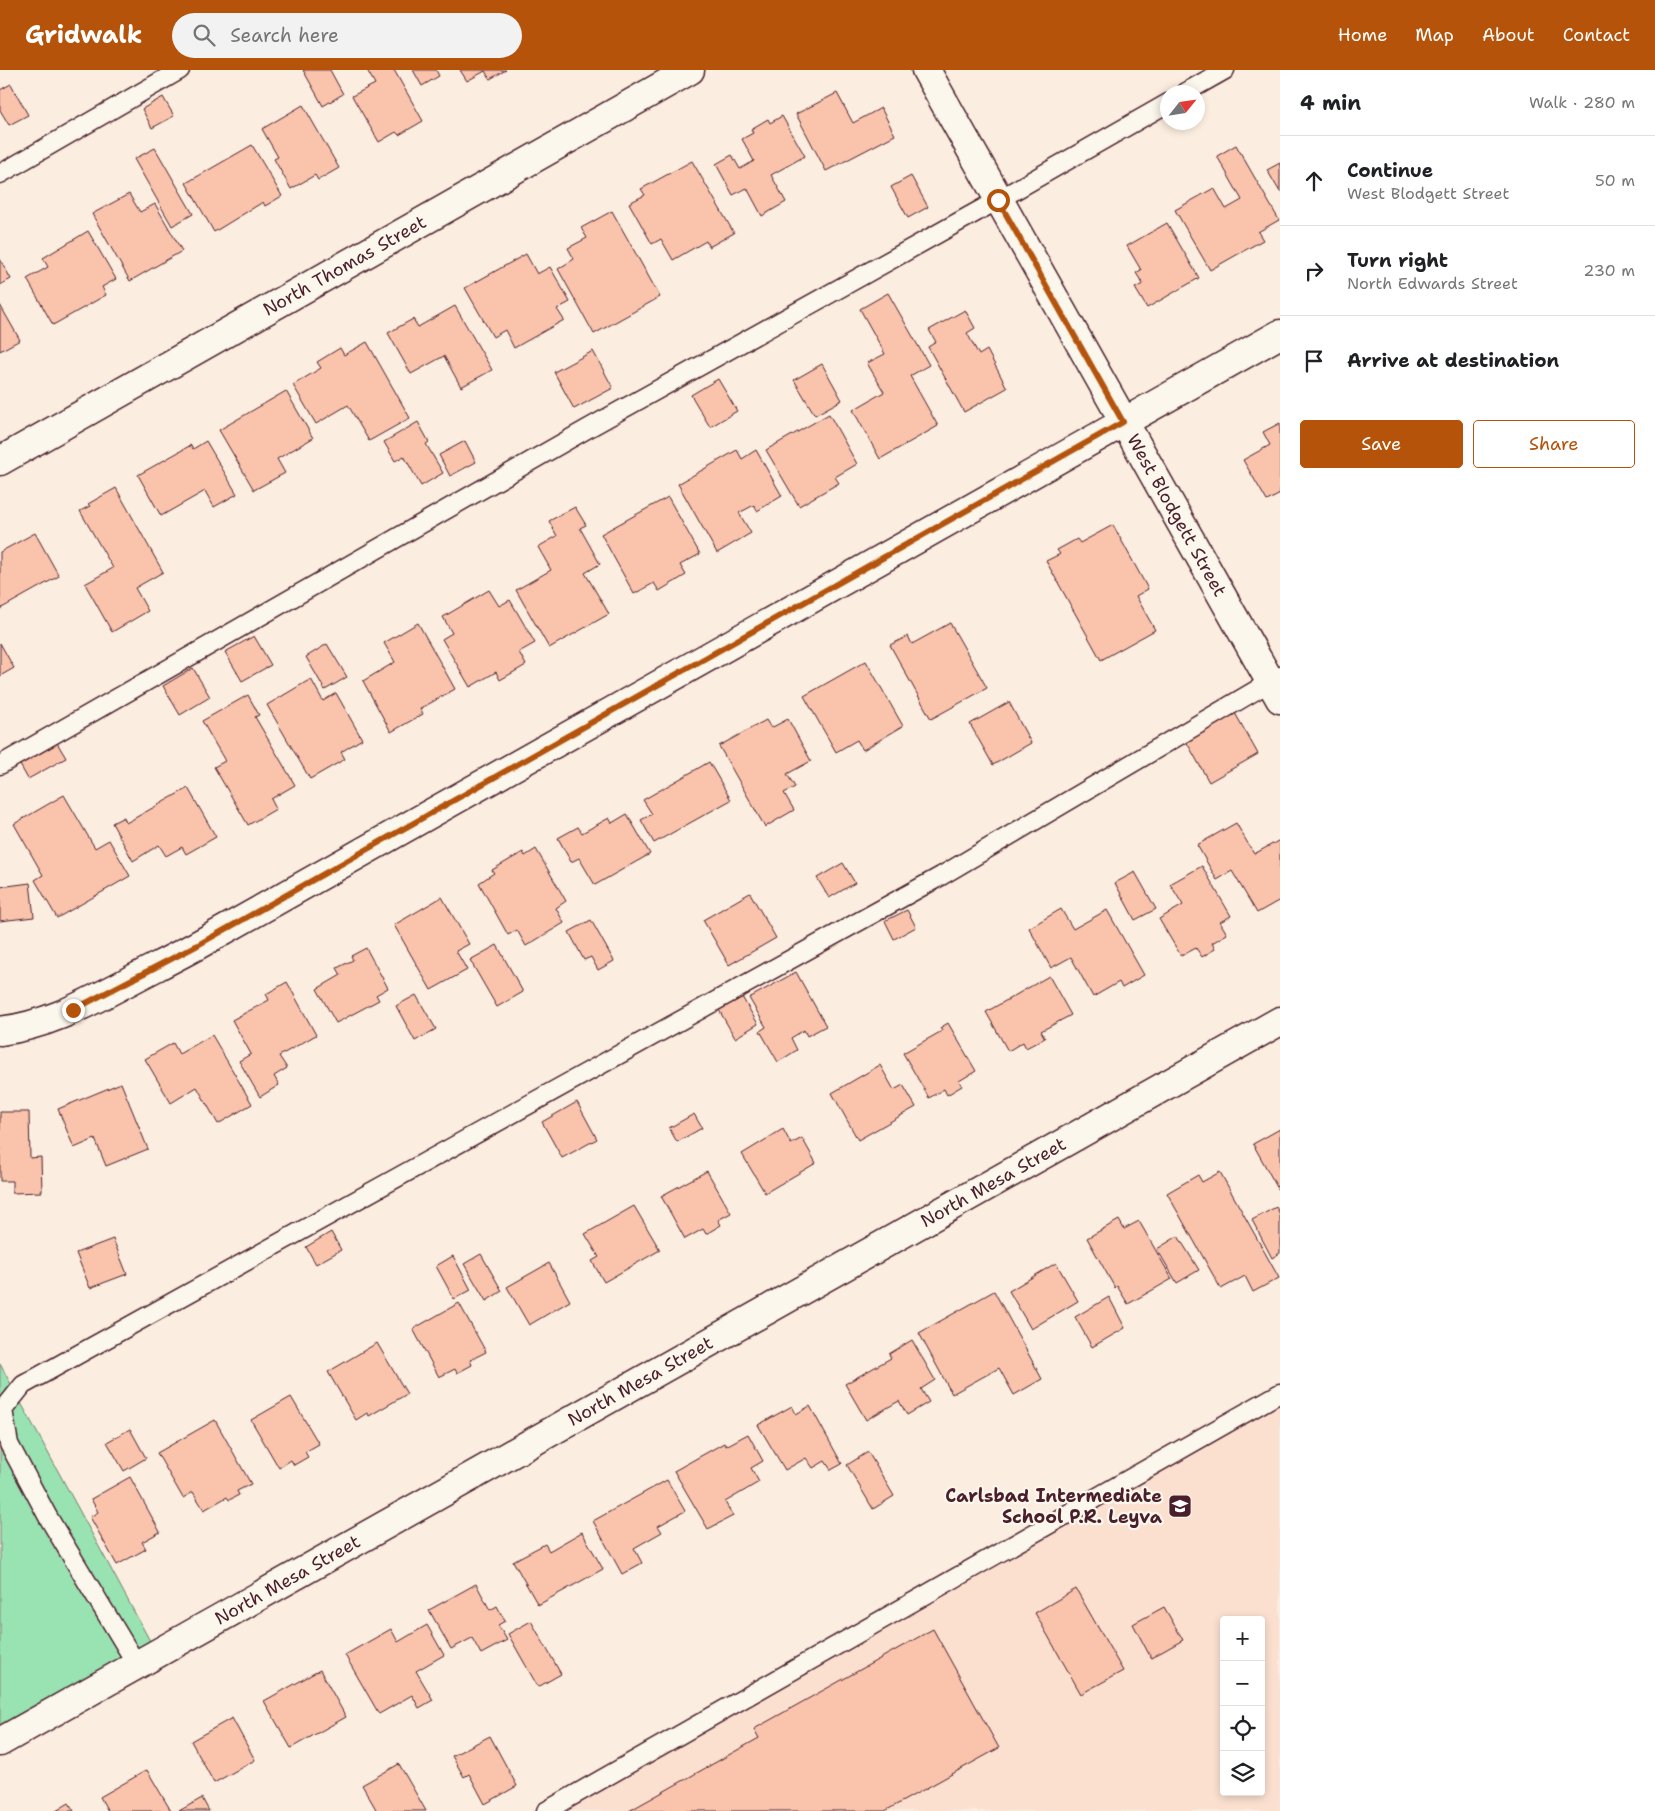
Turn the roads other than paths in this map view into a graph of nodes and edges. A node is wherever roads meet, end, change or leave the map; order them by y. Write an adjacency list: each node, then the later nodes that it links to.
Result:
1 (180, 70): 7 (lane)
2 (690, 70): 11 (street, North Thomas Street)
3 (926, 70): 8 (street, West Blodgett Street)
4 (1225, 70): 5 (lane)
5 (1198, 85)
6 (1160, 108): 8 (lane)
7 (0, 174)
8 (998, 200): 10 (street, West Blodgett Street); 13 (lane)
9 (1280, 334): 10 (street)
10 (1123, 422): 12 (street, West Blodgett Street); 15 (street)
11 (0, 461)
12 (1277, 685): 17 (lane)
13 (0, 765)
14 (1280, 1021): 17 (street, North Mesa Street)
15 (0, 1031)
16 (1280, 1392): 19 (lane)
17 (137, 1665): 18 (street, North Mesa Street)
18 (0, 1742)
19 (546, 1811)

